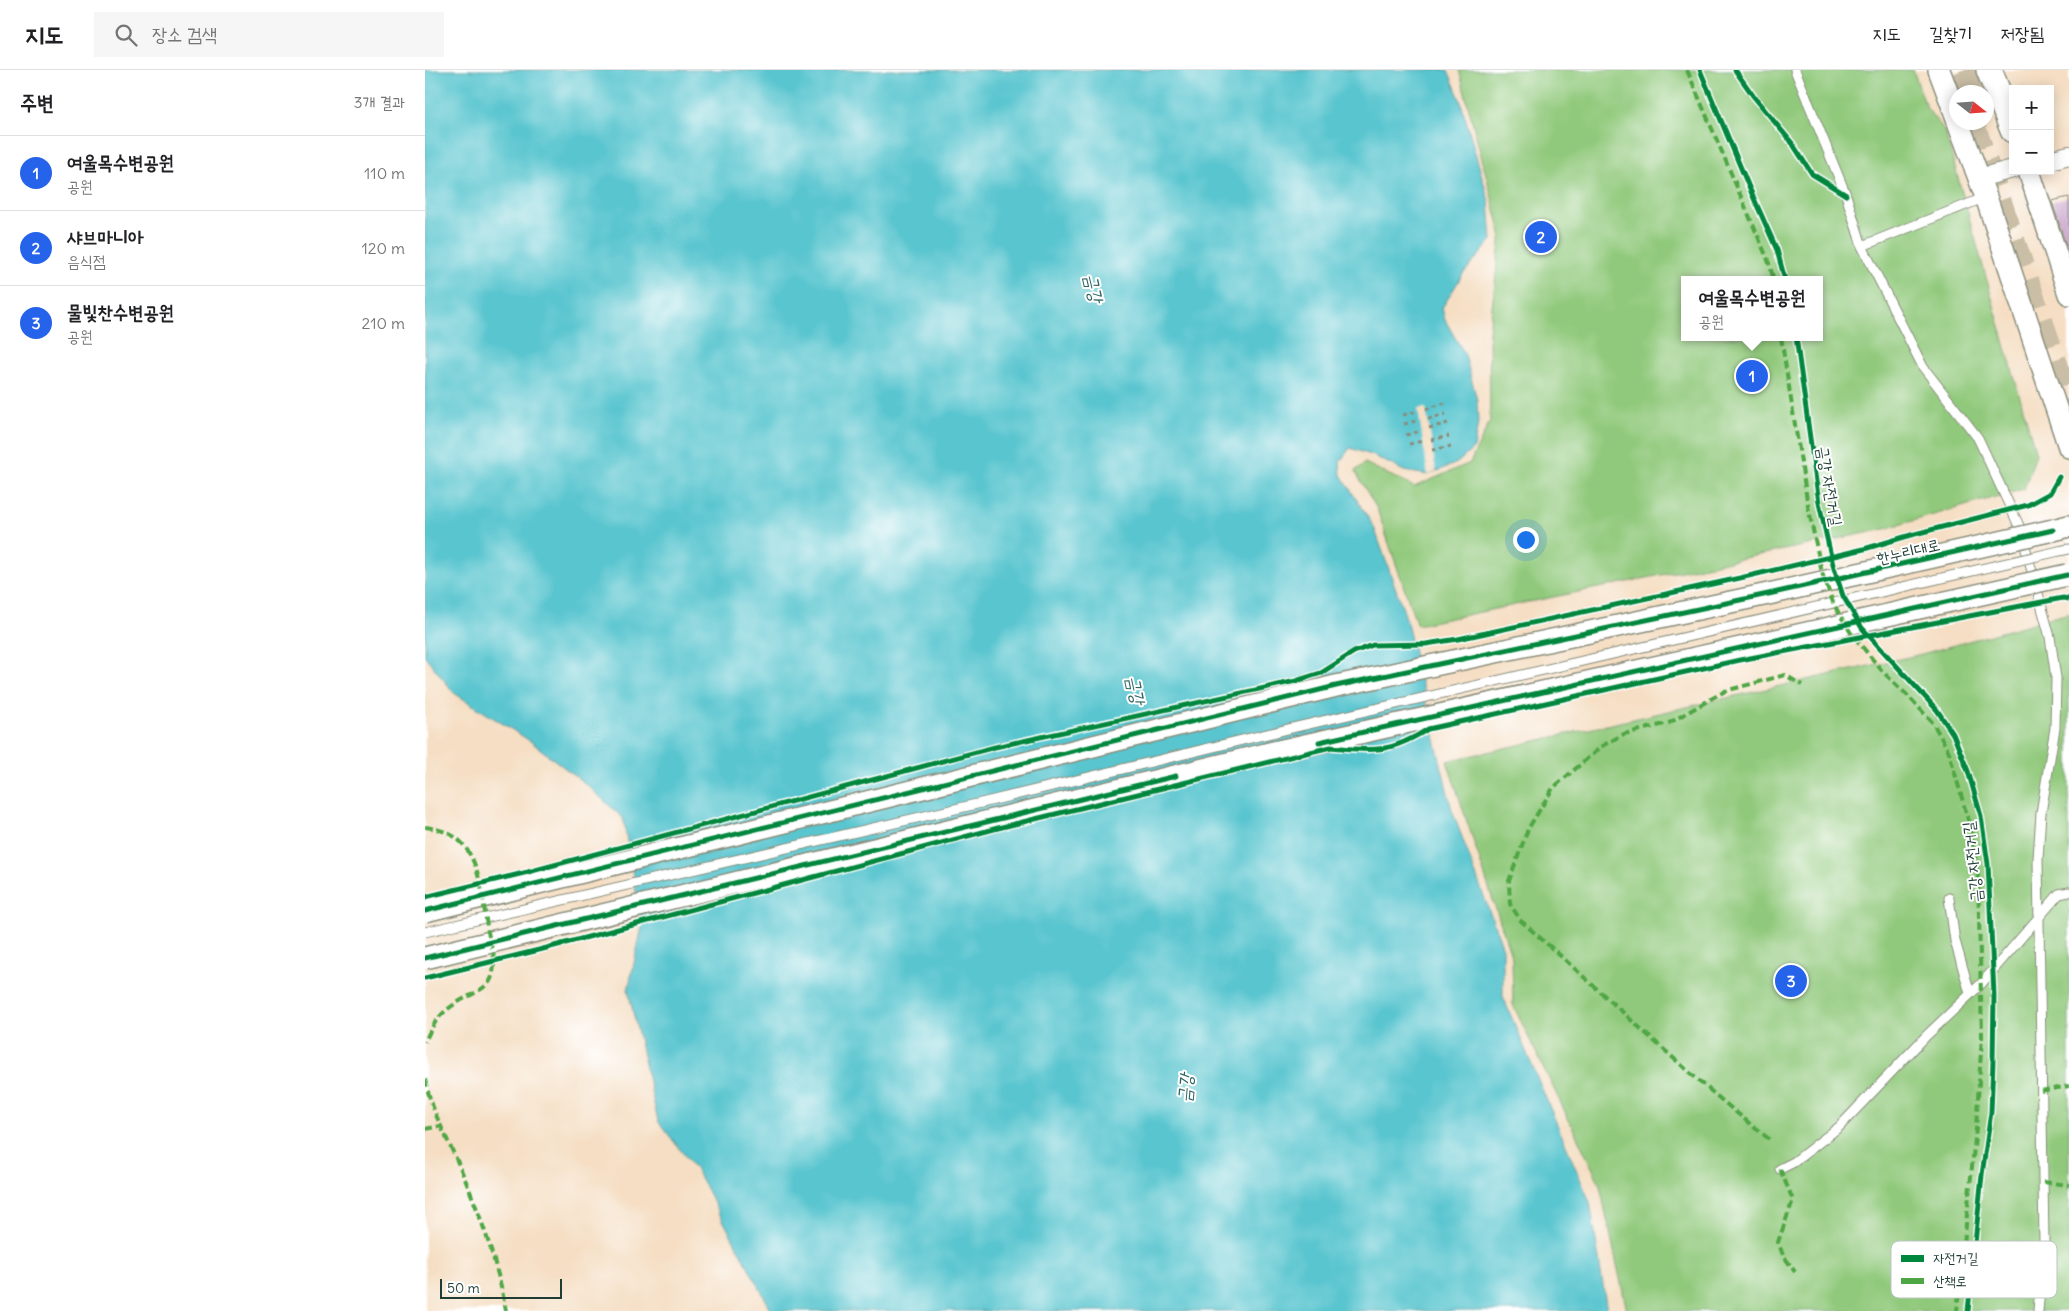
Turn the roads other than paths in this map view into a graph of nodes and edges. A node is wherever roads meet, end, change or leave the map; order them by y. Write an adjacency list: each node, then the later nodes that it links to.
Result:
1 (1795, 70): 12 (lane)
2 (1939, 70): 4 (street)
3 (1989, 70): 5 (main road)
4 (1949, 97)
5 (2009, 120)
6 (1961, 130): 11 (street)
7 (2069, 155): 8 (street)
8 (2054, 159)
9 (2009, 171): 11 (street)
10 (2030, 175): 13 (street)
11 (1983, 187): 12 (lane); 14 (street)
12 (1862, 246): 22 (lane)
13 (2069, 294)
14 (2066, 431): 15 (street)
15 (2069, 447)
16 (2061, 528): 21 (street, 한누리대로, bridge)
17 (2069, 549): 23 (lane, bridge)
18 (2068, 574): 24 (street, bridge)
19 (2069, 892): 22 (lane)
20 (1949, 898): 25 (lane)
21 (425, 911)
22 (2038, 917): 25 (lane); 27 (lane)
23 (425, 932)
24 (425, 958)
25 (1970, 994): 26 (lane)
26 (1781, 1169)
27 (2045, 1241)
28 (2039, 1298): 29 (lane)
29 (2038, 1311)

